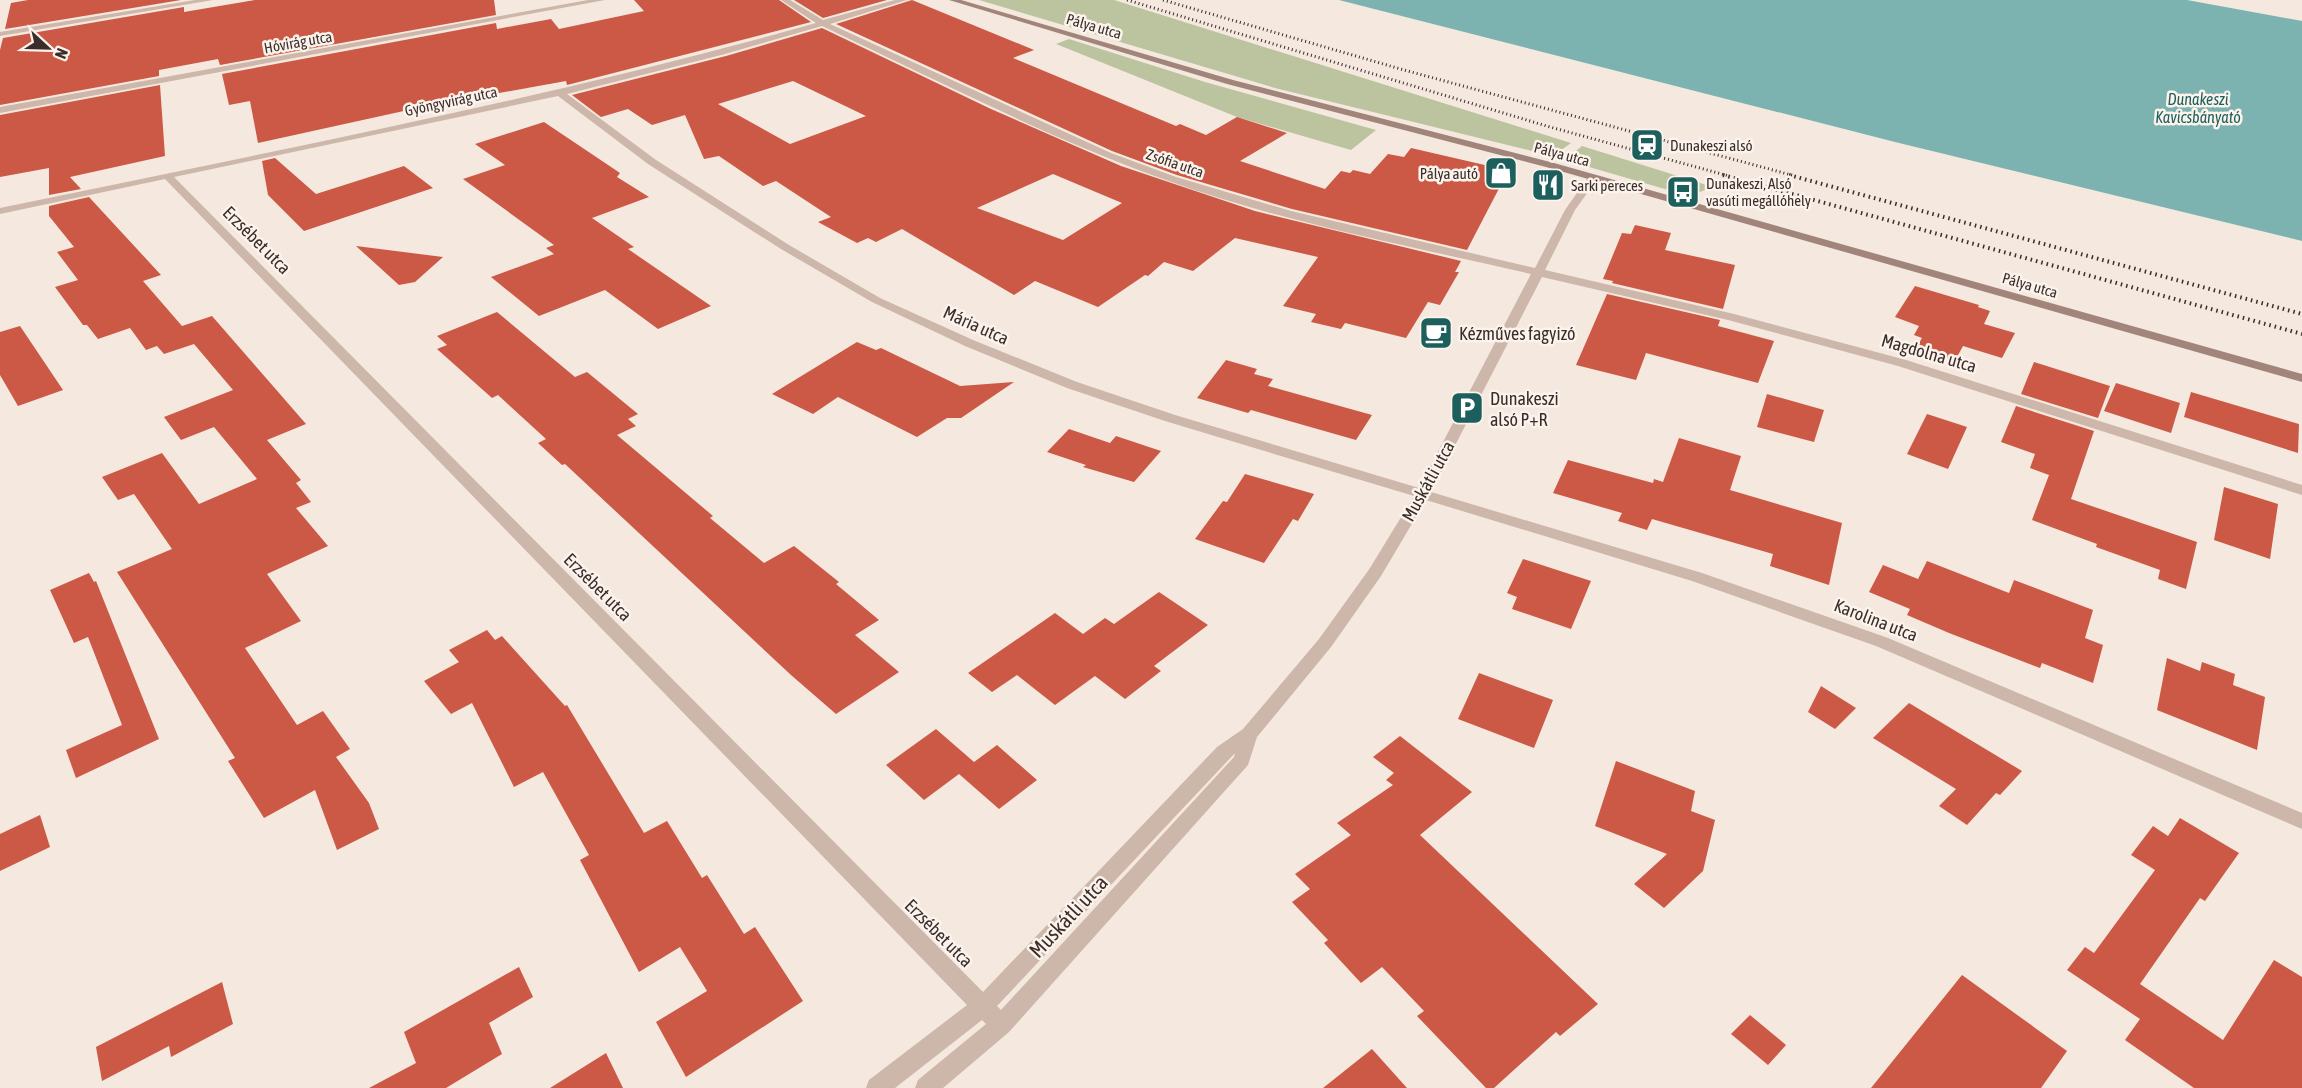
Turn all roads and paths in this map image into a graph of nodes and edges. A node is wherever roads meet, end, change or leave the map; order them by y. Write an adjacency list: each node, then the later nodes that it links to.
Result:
1 (209, 0): 7 (street)
2 (601, 0): 9 (street, Hóvirág utca)
3 (785, 0): 6 (street, Zsófia utca)
4 (903, 0): 6 (street, Gyöngyvirág utca)
5 (953, 0): 11 (street, Pálya utca)
6 (822, 23): 8 (street, Gyöngyvirág utca); 13 (street, Zsófia utca)
7 (0, 34)
8 (560, 93): 10 (street, Gyöngyvirág utca); 16 (street, Mária utca)
9 (0, 110)
10 (167, 176): 12 (street, Gyöngyvirág utca); 19 (street, Erzsébet utca)
11 (1593, 178): 13 (street, Muskátli utca); 14 (street, Pálya utca)
12 (0, 211)
13 (1539, 273): 15 (street, Magdolna utca); 16 (street, Muskátli utca)
14 (2302, 378)
15 (2302, 490)
16 (1423, 495): 17 (street, Muskátli utca); 18 (street, Karolina utca)
17 (1249, 734): 19 (street, Muskátli utca); 20 (street, Muskátli utca)
18 (2302, 821)
19 (983, 1006): 20 (street, Erzsébet utca); 21 (street, Muskátli utca)
20 (1001, 1026): 22 (street, Muskátli utca)
21 (877, 1088)
22 (926, 1088)

